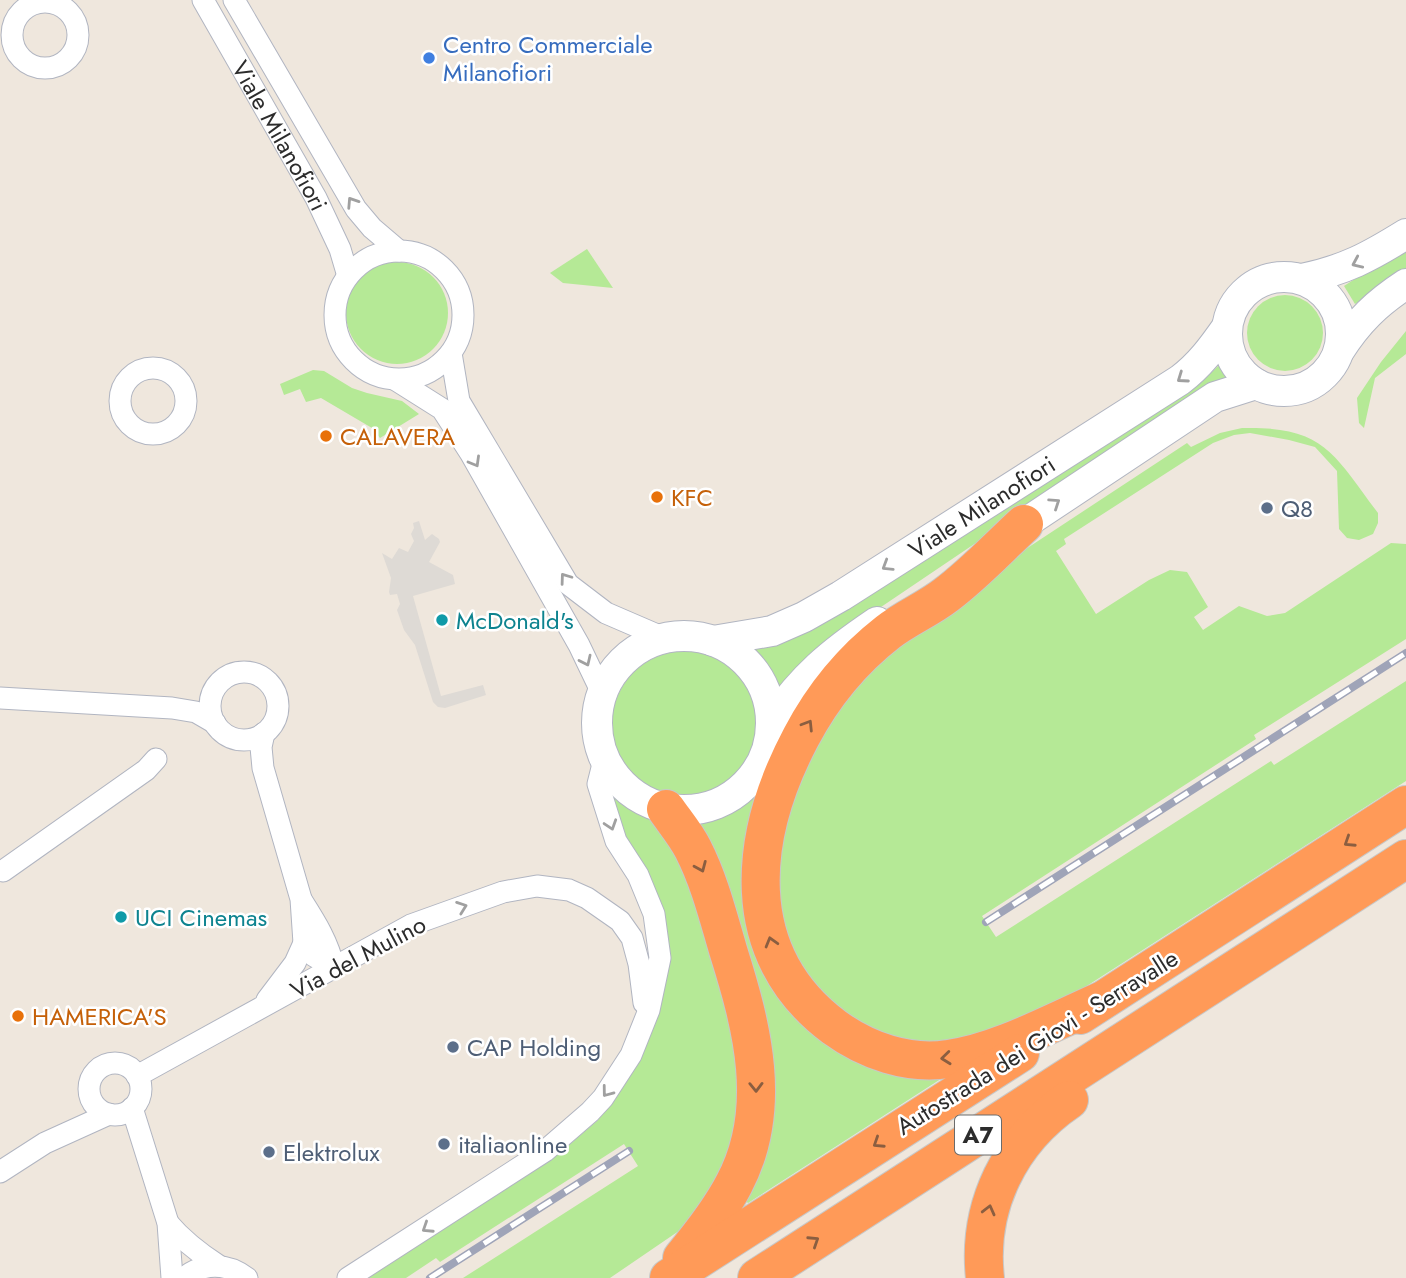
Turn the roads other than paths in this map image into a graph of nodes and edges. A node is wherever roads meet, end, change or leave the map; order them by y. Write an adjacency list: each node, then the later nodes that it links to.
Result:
1 (203, 0): 7 (street, Viale Milanofiori)
2 (234, 0): 6 (street, Viale Milanofiori, one-way to 2)
3 (55, 2): 4 (street); 4 (street)
4 (28, 4)
5 (1406, 234): 8 (main road, one-way to 8)
6 (399, 251): 7 (street); 12 (street, Viale Milanofiori)
7 (348, 276): 13 (street)
8 (1302, 279): 10 (main road); 11 (main road)
9 (1406, 284): 11 (main road)
10 (1227, 327): 14 (main road); 17 (main road, Viale Milanofiori, one-way to 17)
11 (1339, 351): 14 (main road)
12 (451, 353): 13 (street); 16 (street, Viale Milanofiori, one-way to 12)
13 (396, 380): 19 (street, one-way to 19)
14 (1256, 384): 15 (main road, Viale Milanofiori, one-way to 14)
15 (1024, 524): 23 (main road, Viale Milanofiori); 36 (highway, one-way to 15)
16 (664, 638): 17 (main road, Viale Milanofiori); 19 (main road, Viale Milanofiori)
17 (713, 641): 23 (main road, Viale Milanofiori)
18 (216, 686): 21 (street); 22 (street); 24 (street)
19 (602, 693): 27 (main road, Viale Milanofiori)
20 (0, 698): 21 (street)
21 (172, 708): 22 (street)
22 (215, 723): 25 (street)
23 (771, 723): 30 (main road, Viale Milanofiori)
24 (264, 733): 25 (street); 28 (street)
25 (237, 739): 28 (street)
26 (156, 759): 32 (street)
27 (604, 760): 30 (main road, Viale Milanofiori); 38 (street, one-way to 38)
28 (263, 768): 33 (street)
29 (1406, 805): 36 (highway, Autostrada dei Giovi - Serravalle / A7, one-way to 36)
30 (666, 809): 51 (highway, one-way to 51)
31 (1406, 859): 52 (highway, Autostrada dei Giovi - Serravalle / A7, one-way to 31); 53 (highway, one-way to 31)
32 (3, 871)
33 (301, 899): 34 (street); 35 (street)
34 (304, 943): 35 (street); 37 (street)
35 (334, 968): 37 (street, Via del Mulino); 38 (street, Via del Mulino, one-way to 38)
36 (1101, 1002): 51 (highway, Autostrada dei Giovi - Serravalle / A7, one-way to 51)
37 (258, 1010): 39 (street, Via del Mulino)
38 (641, 1033): 50 (street, one-way to 50)
39 (137, 1076): 40 (street); 41 (street)
40 (89, 1086): 42 (street); 43 (street)
41 (132, 1108): 42 (street); 45 (street)
42 (109, 1114): 43 (street)
43 (45, 1143): 44 (street)
44 (0, 1172)
45 (168, 1223): 46 (street); 47 (street)
46 (219, 1266): 48 (street); 49 (street)
47 (172, 1278)
48 (184, 1278)
49 (247, 1278)
50 (348, 1278)
51 (667, 1278)
52 (757, 1278)
53 (985, 1278)

